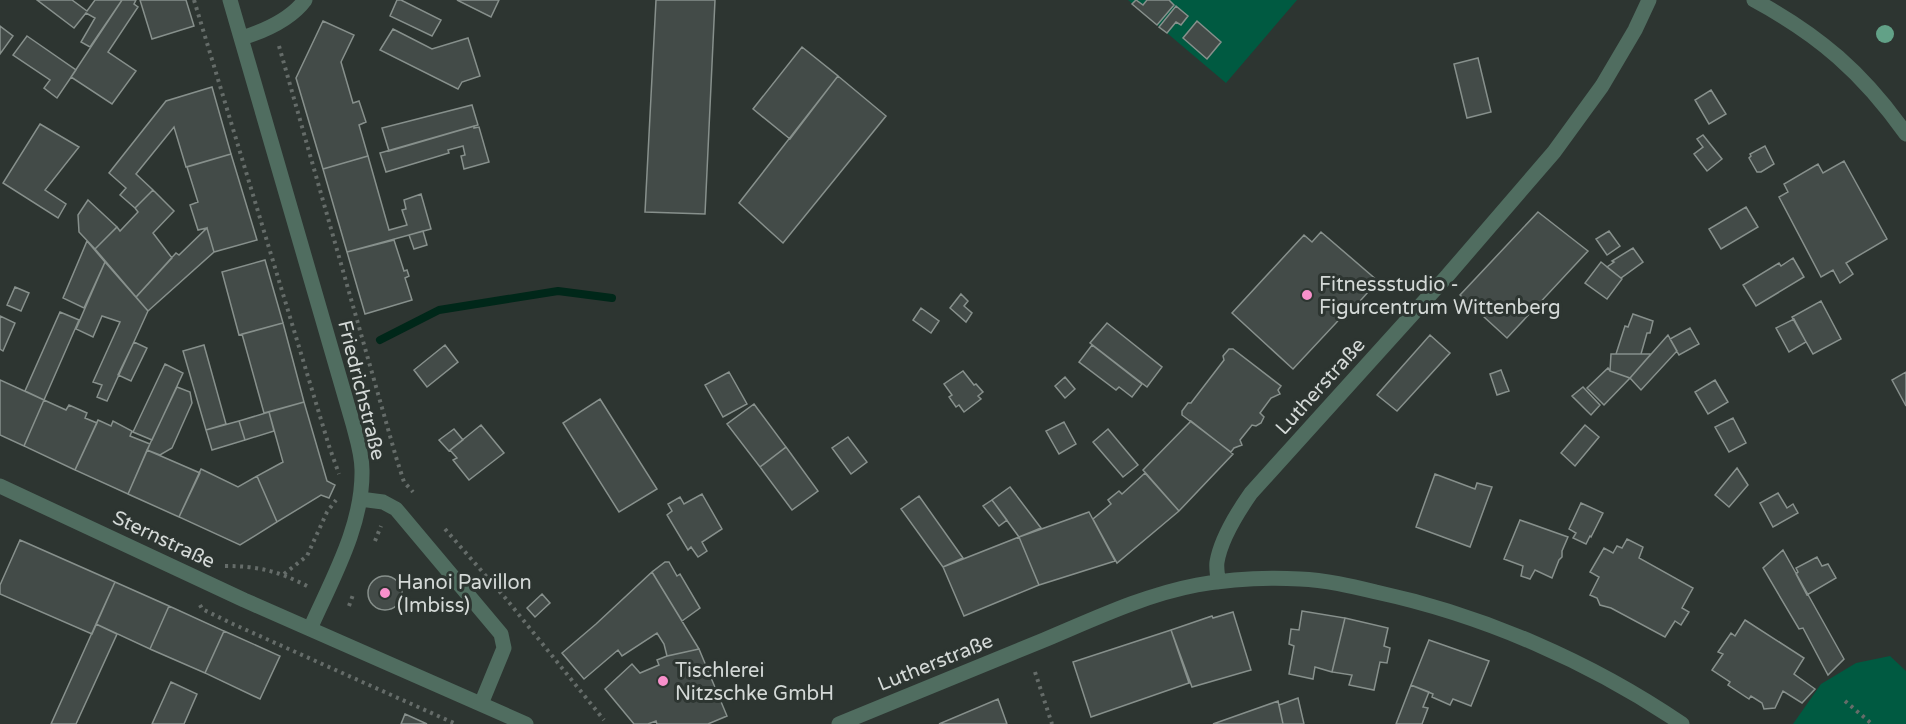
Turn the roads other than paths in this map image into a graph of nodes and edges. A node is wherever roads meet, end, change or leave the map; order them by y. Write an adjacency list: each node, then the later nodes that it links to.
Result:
1 (230, 0): 5 (street, Friedrichstraße)
2 (305, 0): 5 (street)
3 (1649, 0): 9 (street, Lutherstraße)
4 (1754, 0): 6 (street)
5 (242, 38): 8 (street, Friedrichstraße)
6 (1906, 134)
7 (0, 486): 10 (street, Sternstraße)
8 (360, 499): 10 (street, Friedrichstraße); 11 (street)
9 (1218, 582): 13 (street, Lutherstraße); 14 (street, Lutherstraße)
10 (310, 629): 11 (street)
11 (482, 704): 12 (street)
12 (526, 724)
13 (839, 724)
14 (1682, 724)

